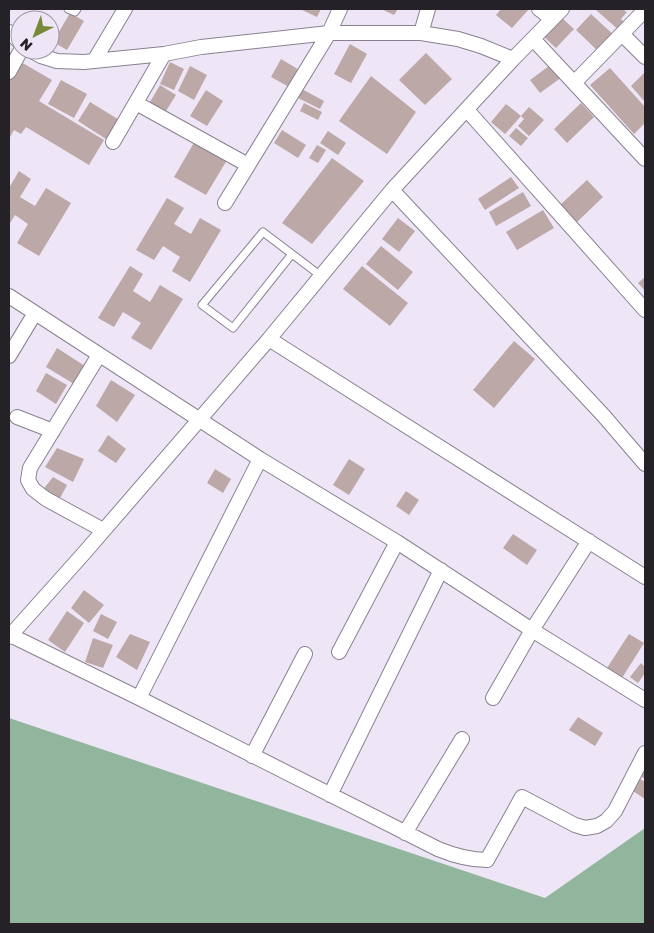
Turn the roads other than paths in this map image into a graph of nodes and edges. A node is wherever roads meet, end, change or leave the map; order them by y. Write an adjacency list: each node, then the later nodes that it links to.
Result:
1 (68, 9): 2 (lane)
2 (77, 9)
3 (125, 9): 19 (street)
4 (340, 9): 10 (street)
5 (428, 9): 11 (street)
6 (539, 9): 9 (street)
7 (562, 9): 9 (street)
8 (645, 10): 12 (street)
9 (552, 19): 13 (street)
10 (329, 33): 11 (street); 14 (street); 26 (street)
11 (421, 33): 16 (street)
12 (622, 34): 15 (street); 21 (street)
13 (533, 39): 16 (street); 21 (street)
14 (164, 54): 19 (street); 22 (street)
15 (645, 57)
16 (513, 59): 23 (street)
17 (16, 60): 20 (street)
18 (54, 60): 19 (street)
19 (94, 61)
20 (9, 72)
21 (574, 83): 25 (street)
22 (136, 103): 24 (street); 26 (street)
23 (467, 110): 27 (street); 32 (street)
24 (113, 142)
25 (645, 159)
26 (248, 165): 28 (street)
27 (392, 190): 30 (street); 41 (street)
28 (225, 204)
29 (292, 254): 29 (lane); 30 (lane)
30 (321, 276): 34 (street)
31 (9, 296): 33 (street)
32 (645, 310)
33 (35, 313): 35 (street); 36 (street)
34 (269, 339): 38 (street); 44 (street)
35 (99, 355): 38 (street); 39 (street)
36 (9, 356)
37 (17, 418): 39 (street)
38 (199, 420): 40 (street); 42 (street)
39 (53, 431): 42 (street)
40 (260, 459): 43 (street); 51 (street)
41 (645, 464)
42 (104, 530): 48 (street)
43 (397, 542): 45 (street); 49 (street)
44 (589, 542): 46 (street); 47 (street)
45 (441, 570): 47 (street); 57 (street)
46 (645, 577)
47 (532, 630): 52 (street); 53 (street)
48 (10, 636): 51 (street)
49 (339, 652)
50 (305, 654): 56 (street)
51 (139, 698): 56 (street)
52 (493, 698)
53 (645, 700)
54 (462, 739): 58 (street)
55 (645, 753): 58 (street)
56 (252, 756): 57 (street)
57 (330, 795): 58 (street)
58 (405, 832)

